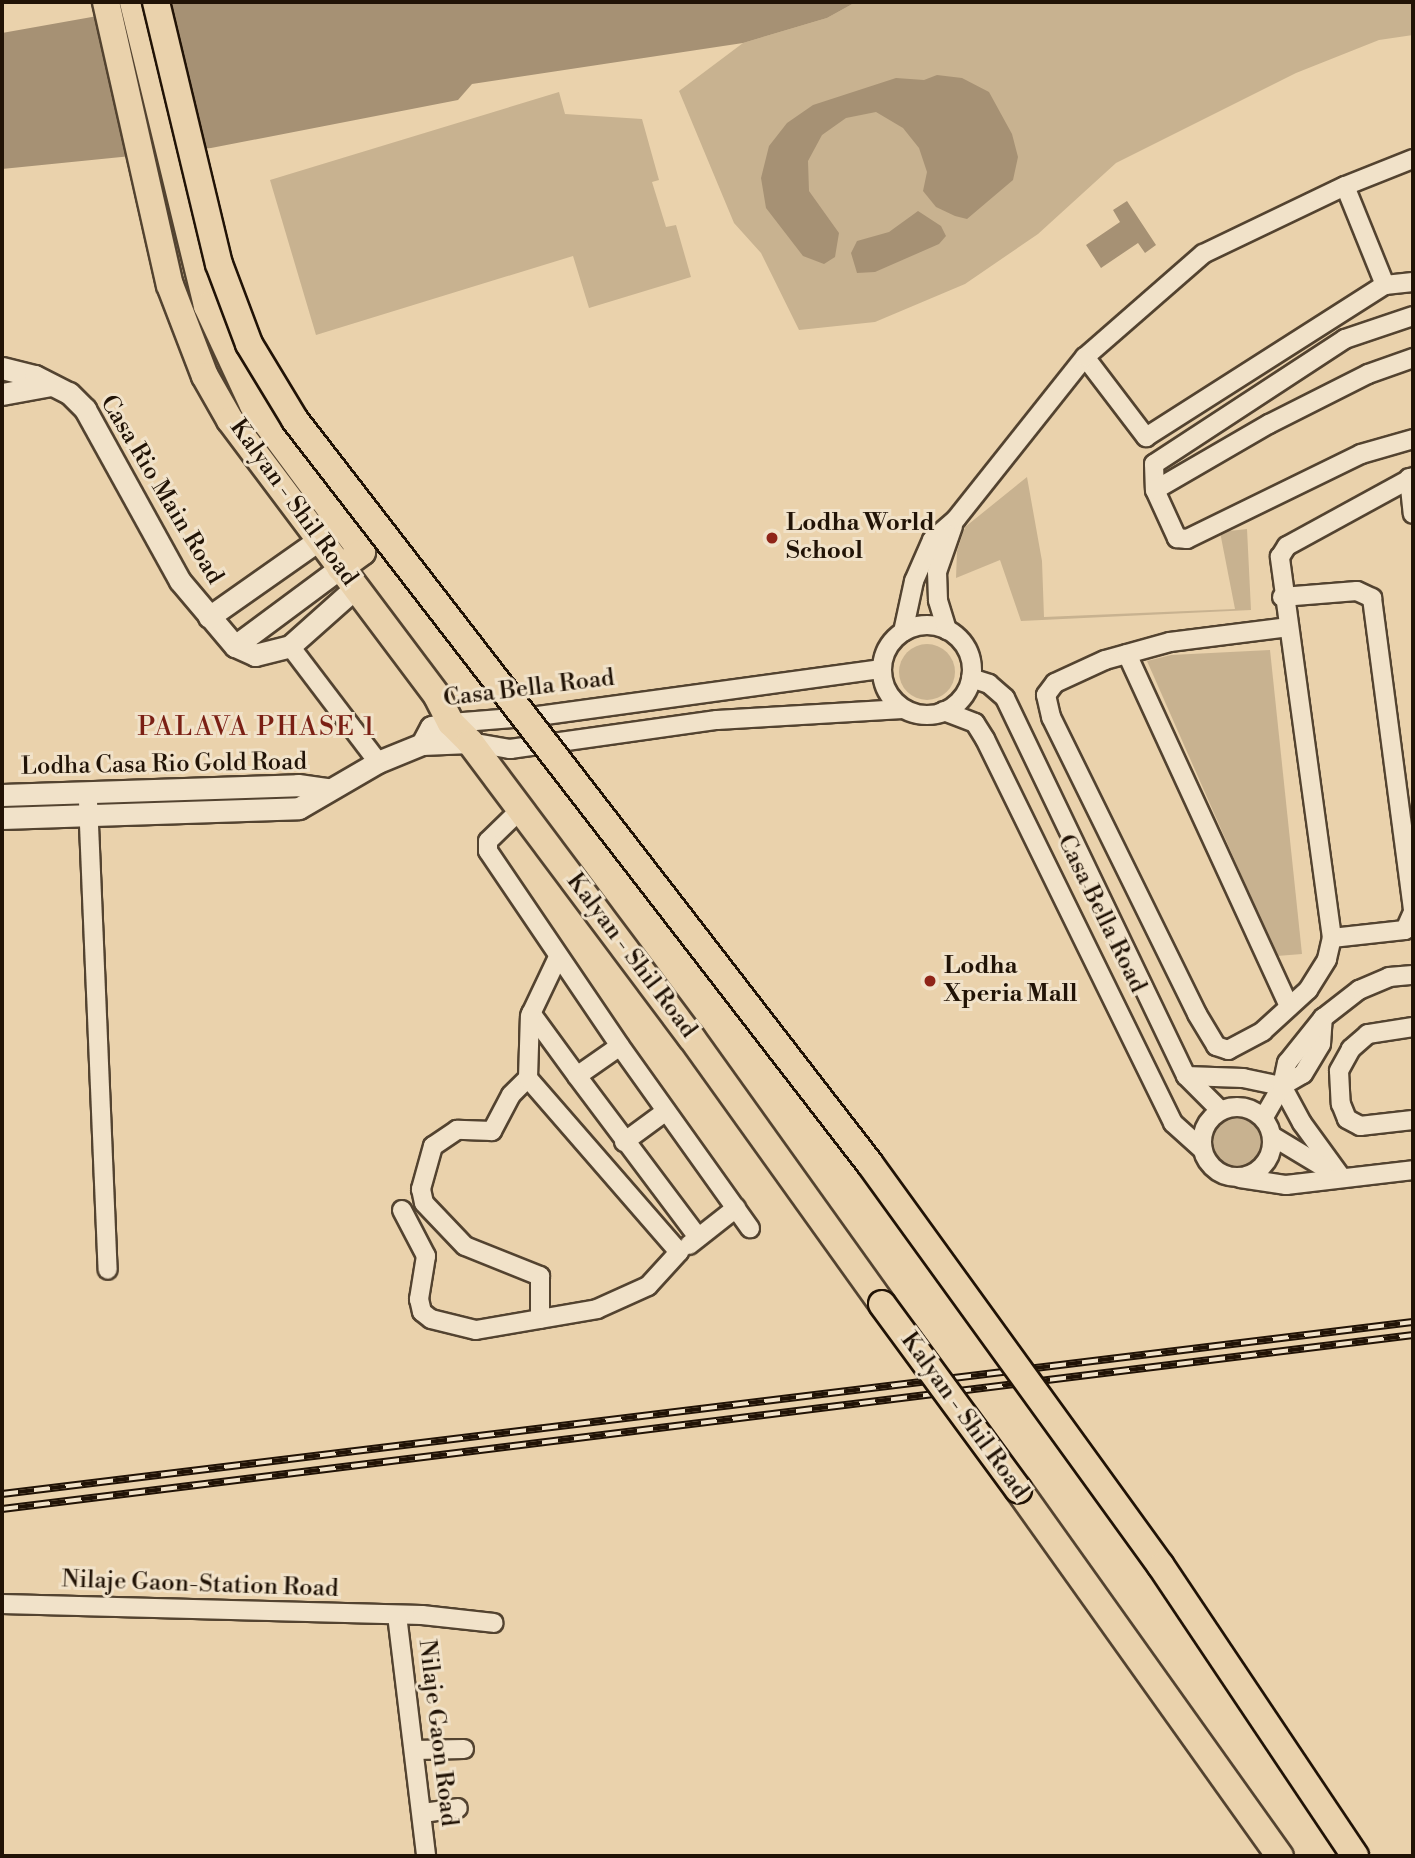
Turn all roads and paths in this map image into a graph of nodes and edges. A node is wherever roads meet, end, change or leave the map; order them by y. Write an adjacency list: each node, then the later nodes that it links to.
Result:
1 (106, 2): 20 (main road, Kalyan - Shil Road)
2 (133, 2): 19 (main road, Kalyan - Shil Road)
3 (156, 2): 82 (main road, bridge)
4 (1413, 159): 5 (street)
5 (1345, 186): 7 (street); 9 (street)
6 (1413, 282): 7 (street)
7 (1385, 285): 9 (street)
8 (1413, 316): 16 (street)
9 (1085, 357): 18 (street)
10 (1413, 358): 16 (street)
11 (2, 368): 12 (street, Casa Rio Main Road)
12 (51, 384): 13 (street); 23 (street, Casa Rio Main Road)
13 (2, 394)
14 (1413, 439): 16 (street)
15 (1411, 478): 17 (street); 22 (street)
16 (1155, 489)
17 (1413, 514)
18 (956, 519): 25 (street); 26 (street)
19 (343, 524): 20 (street); 21 (main road, Kalyan - Shil Road)
20 (317, 540): 21 (main road, Kalyan - Shil Road); 23 (street)
21 (348, 578): 27 (street); 28 (street); 34 (main road, Kalyan - Shil Road)
22 (1282, 597): 24 (street); 44 (street)
23 (209, 617): 27 (street, Casa Rio Main Road)
24 (1289, 627): 29 (street); 45 (street)
25 (947, 630): 26 (street); 31 (street)
26 (903, 632): 30 (street)
27 (235, 646): 28 (street)
28 (290, 646): 37 (street)
29 (1127, 654): 48 (street); 48 (street)
30 (882, 669): 32 (street); 34 (street, Casa Bella Road)
31 (971, 678): 33 (street); 53 (street, Casa Bella Road)
32 (903, 709): 33 (street, Casa Bella Road); 35 (street, Casa Bella Road)
33 (944, 711): 62 (street, Casa Bella Road)
34 (451, 723): 35 (main road, Kalyan - Shil Road); 36 (street, Casa Bella Road)
35 (470, 742): 36 (street, Casa Bella Road); 41 (main road, Kalyan - Shil Road)
36 (422, 744): 37 (street, Lodha Casa Rio Gold Road)
37 (378, 762): 38 (street, Lodha Casa Rio Gold Road)
38 (328, 789): 39 (street, Lodha Casa Rio Gold Road); 42 (street, Lodha Casa Rio Gold Road)
39 (87, 792): 40 (street, Lodha Casa Rio Gold Road); 42 (street)
40 (2, 795)
41 (519, 811): 46 (street); 81 (main road, Kalyan - Shil Road, bridge)
42 (88, 815): 43 (street, Lodha Casa Rio Gold Road); 71 (street)
43 (2, 818)
44 (1413, 912): 45 (street)
45 (1332, 938): 48 (street)
46 (558, 957): 49 (street); 51 (street)
47 (1413, 975): 55 (street)
48 (1289, 1007)
49 (531, 1013): 52 (street); 54 (street)
50 (1413, 1027): 59 (street)
51 (620, 1046): 52 (street); 56 (street)
52 (577, 1076): 61 (street)
53 (1186, 1076): 55 (street); 57 (street, Casa Bella Road)
54 (528, 1078): 70 (street); 72 (street)
55 (1282, 1086): 58 (street); 65 (street)
56 (666, 1111): 61 (street); 66 (street)
57 (1221, 1111): 58 (street); 62 (street)
58 (1264, 1117): 60 (street)
59 (1413, 1120)
60 (1272, 1136): 64 (street); 65 (street)
61 (624, 1142): 69 (street)
62 (1203, 1150): 64 (street, Casa Bella Road)
63 (1413, 1170): 65 (street)
64 (1232, 1177): 65 (street)
65 (1342, 1178)
66 (736, 1208): 68 (street); 69 (street)
67 (402, 1210): 72 (street)
68 (750, 1227)
69 (698, 1237): 70 (street)
70 (679, 1252): 72 (street)
71 (108, 1270)
72 (540, 1319)
73 (2, 1604): 74 (street, Nilaje Gaon-Station Road)
74 (397, 1615): 75 (street, Nilaje Gaon-Station Road); 77 (street, Nilaje Gaon Road)
75 (494, 1623)
76 (464, 1749): 77 (street)
77 (414, 1750): 79 (street, Nilaje Gaon Road)
78 (458, 1808): 79 (street)
79 (423, 1813): 80 (street, Nilaje Gaon Road)
80 (426, 1856)
81 (1280, 1856)
82 (1355, 1856)

